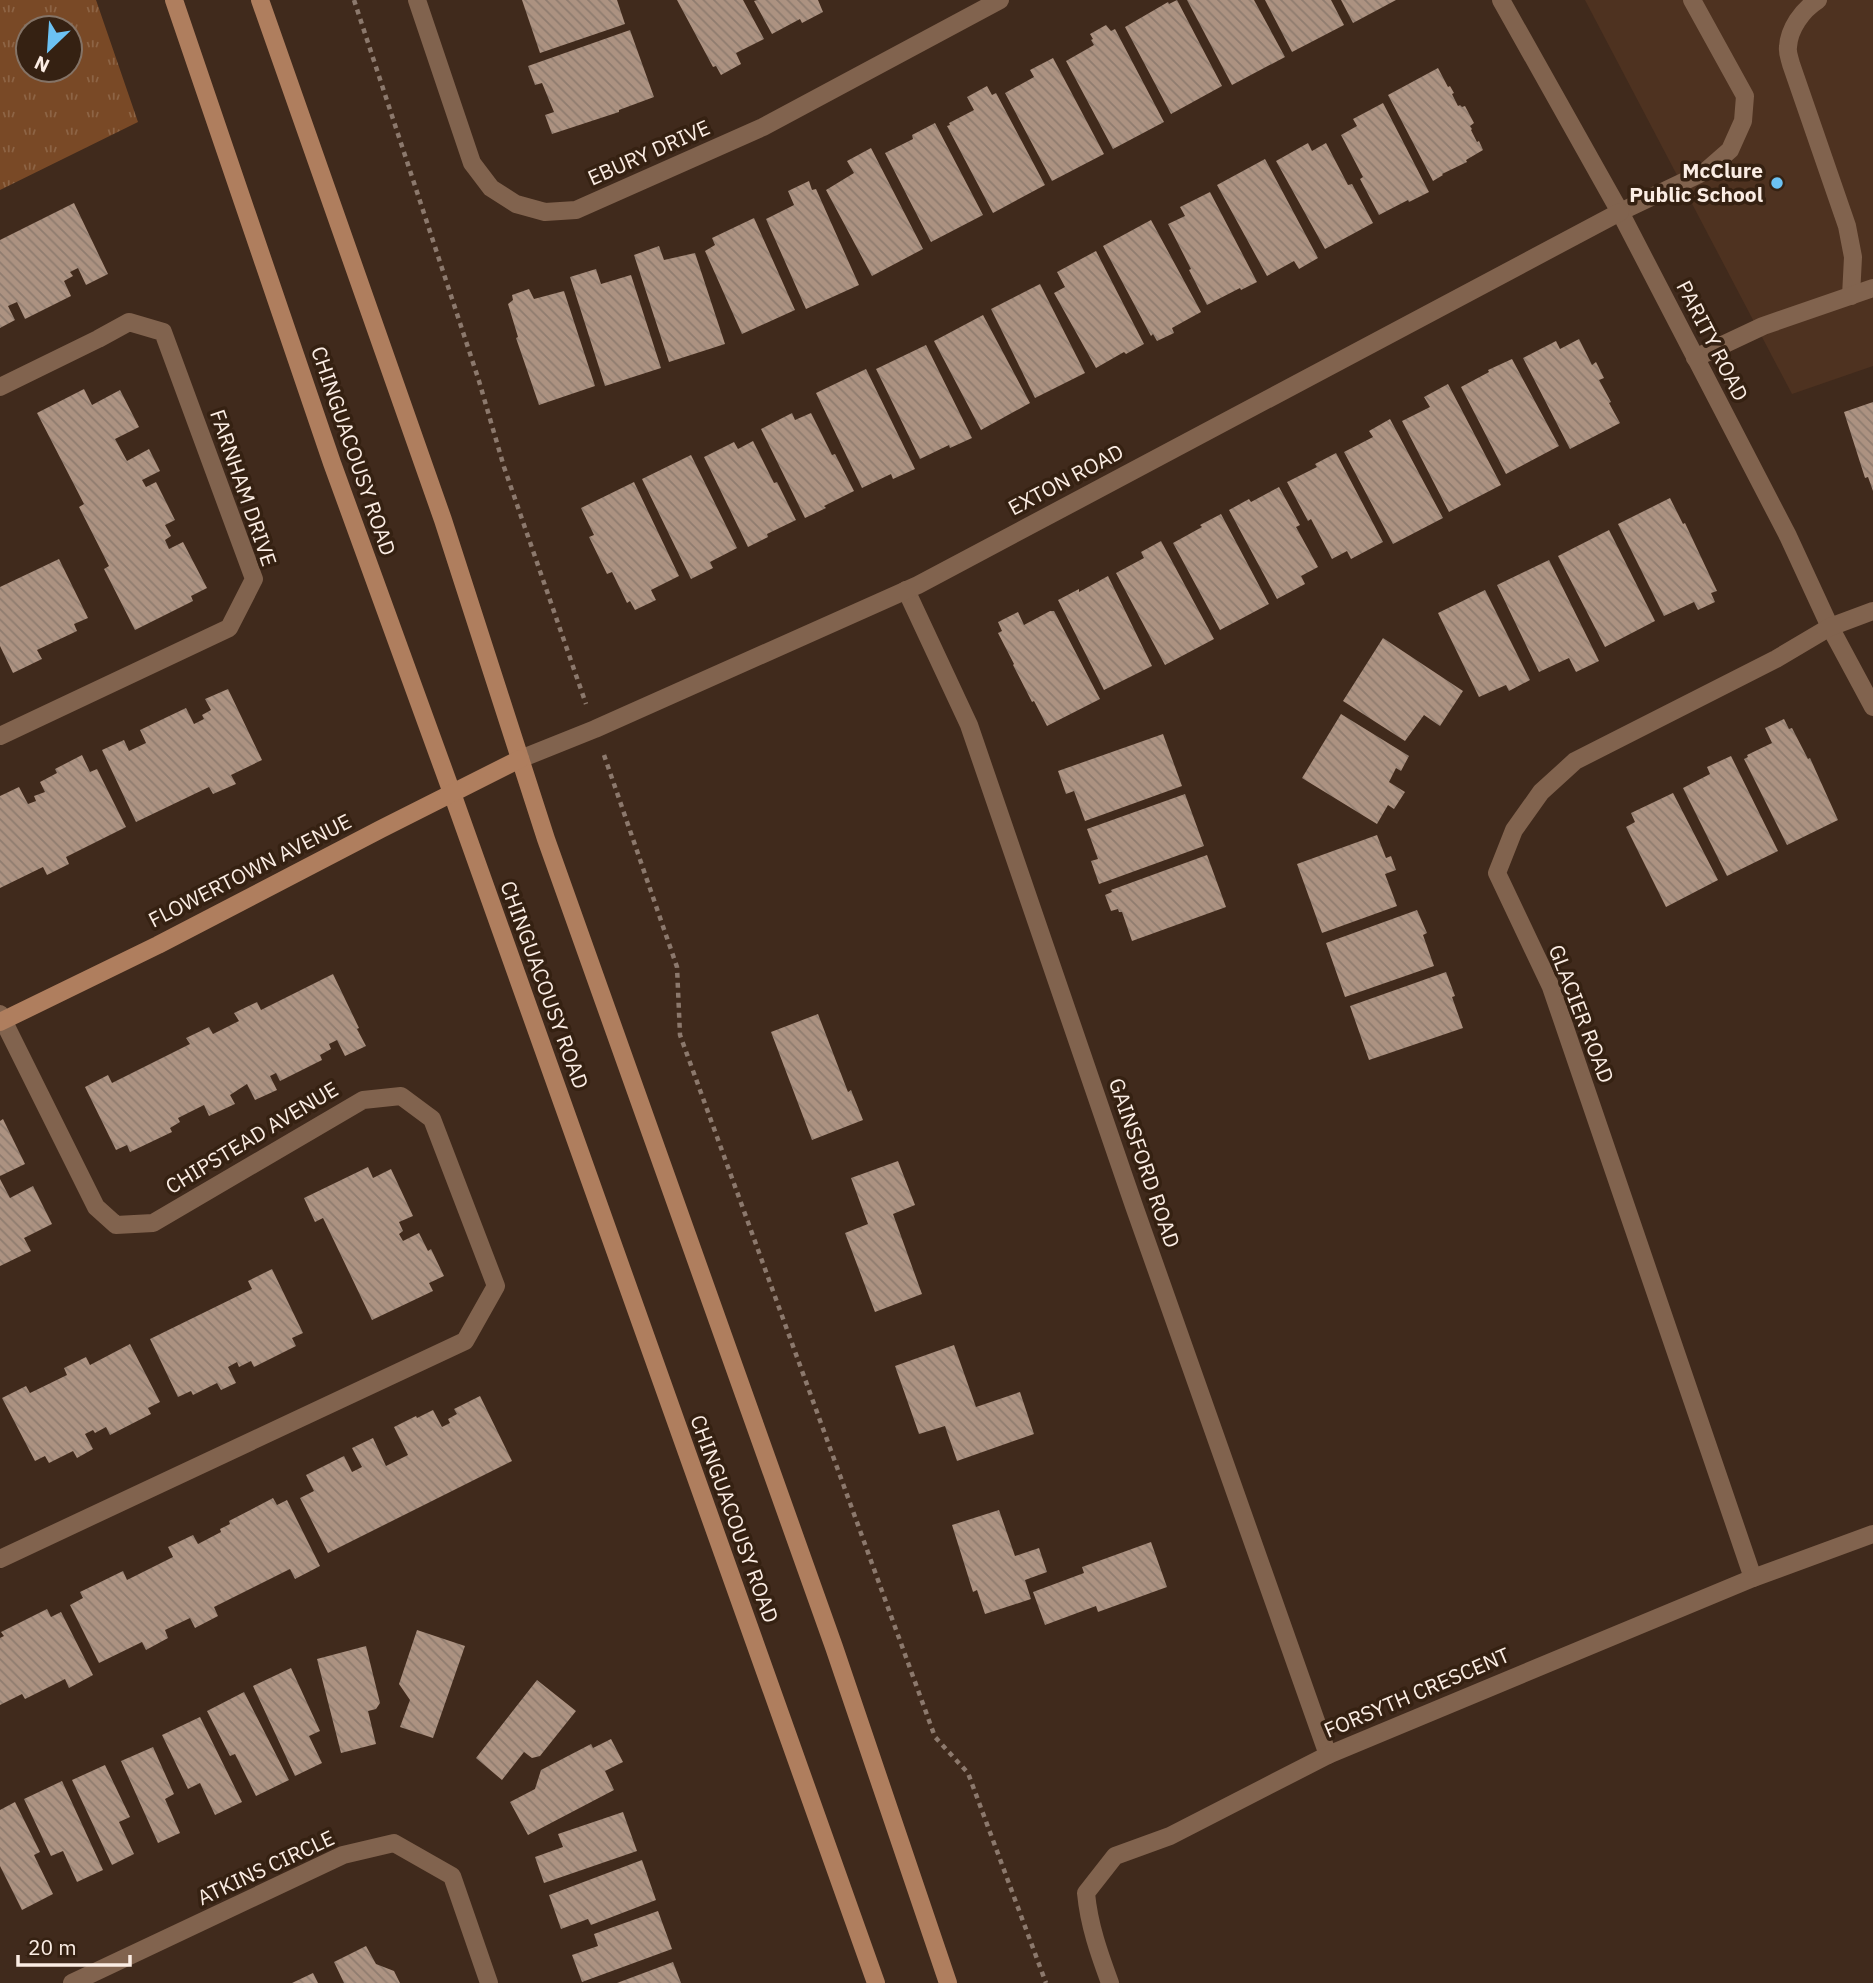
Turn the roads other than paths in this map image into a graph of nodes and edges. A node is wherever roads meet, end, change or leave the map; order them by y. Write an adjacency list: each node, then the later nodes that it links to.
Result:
1 (174, 0): 19 (main road, CHINGUACOUSY ROAD)
2 (260, 0): 18 (main road)
3 (417, 0): 4 (street, EBURY DRIVE)
4 (1000, 0)
5 (1501, 0): 8 (street, PARITY ROAD)
6 (1692, 0): 8 (street, EXTON ROAD)
7 (1818, 0): 10 (street)
8 (1620, 212): 11 (street, PARITY ROAD); 13 (street, EXTON ROAD)
9 (1873, 288): 10 (street)
10 (1851, 296): 11 (street)
11 (1695, 358): 15 (street, PARITY ROAD)
12 (0, 387): 17 (street, FARNHAM DRIVE)
13 (906, 590): 18 (street, EXTON ROAD); 24 (street, GAINSFORD ROAD)
14 (1873, 611): 15 (street, GLACIER ROAD)
15 (1830, 627): 16 (street, PARITY ROAD); 23 (street, GLACIER ROAD)
16 (1873, 707)
17 (0, 736)
18 (520, 759): 19 (main road, FLOWERTOWN AVENUE); 28 (main road)
19 (452, 793): 20 (main road, FLOWERTOWN AVENUE); 27 (main road, CHINGUACOUSY ROAD)
20 (1, 1019): 22 (street, CHIPSTEAD AVENUE)
21 (1873, 1534): 23 (street, FORSYTH CRESCENT)
22 (0, 1559)
23 (1752, 1578): 24 (street, FORSYTH CRESCENT)
24 (1328, 1755): 29 (street, FORSYTH CRESCENT)
25 (72, 1983): 26 (street, ATKINS CIRCLE)
26 (489, 1983)
27 (876, 1983)
28 (948, 1983)
29 (1110, 1983)

